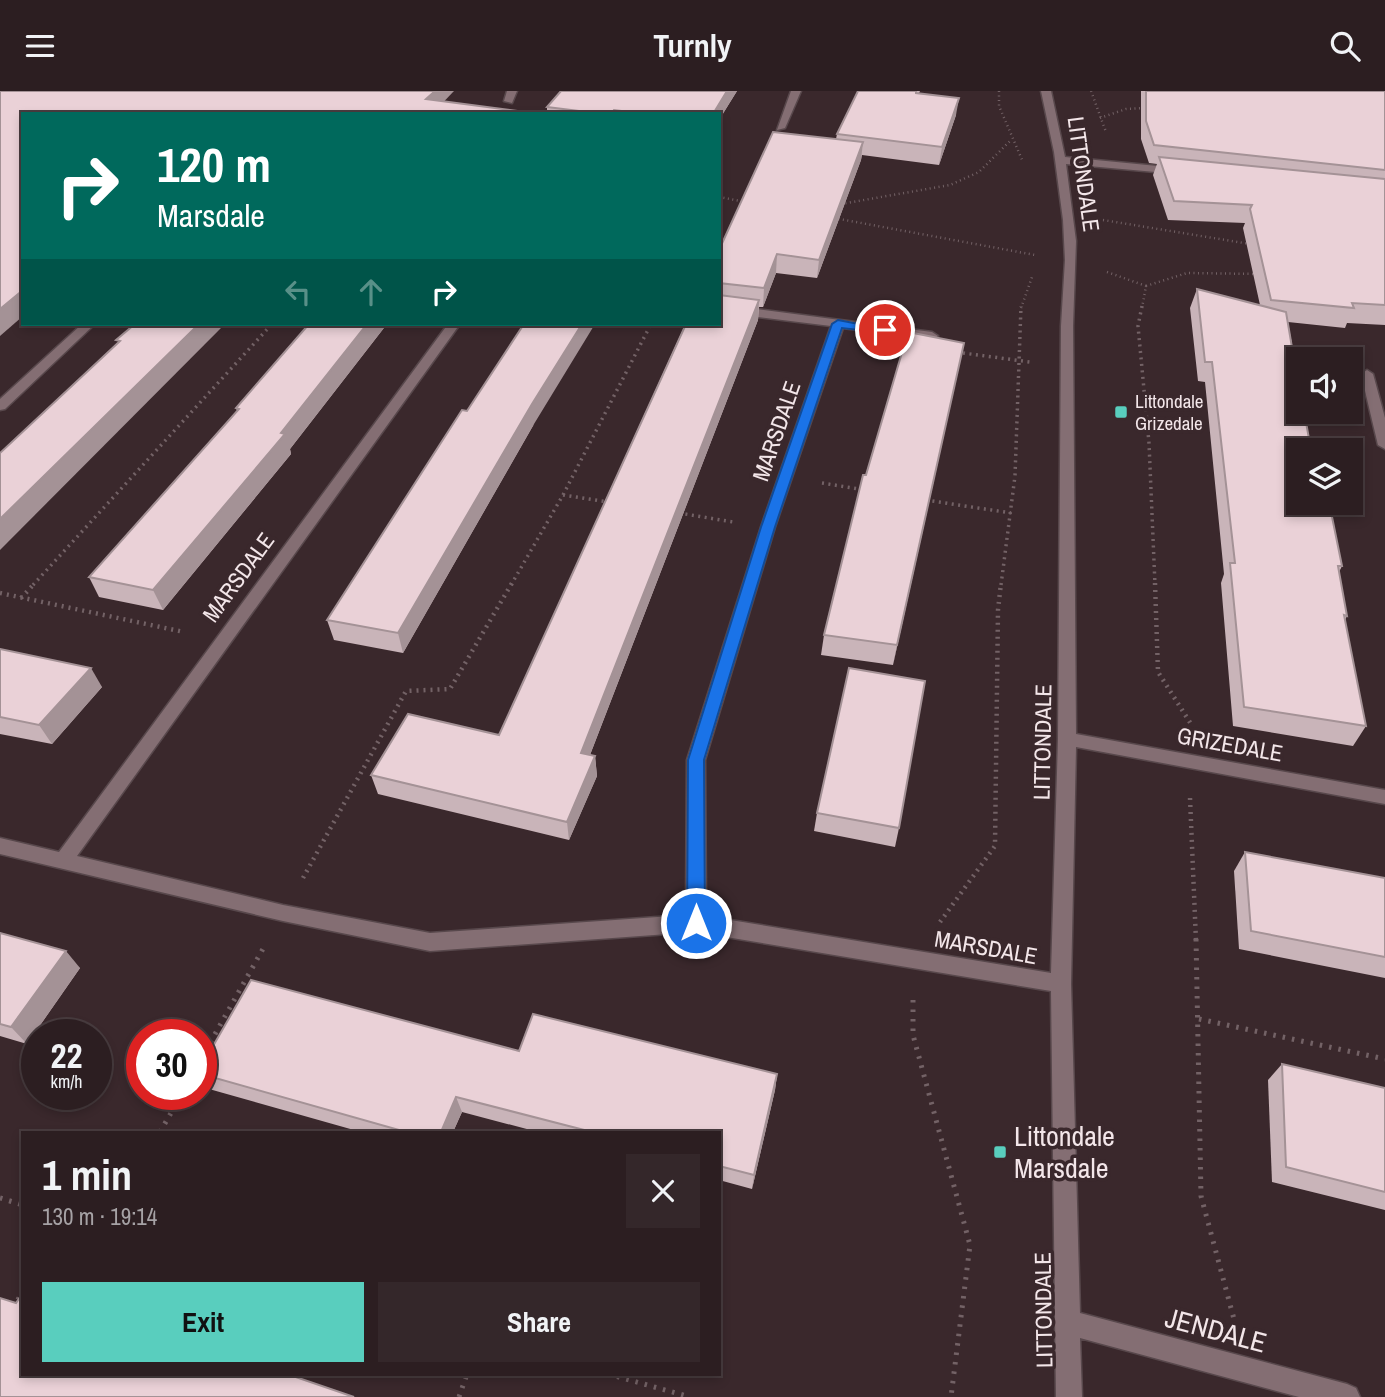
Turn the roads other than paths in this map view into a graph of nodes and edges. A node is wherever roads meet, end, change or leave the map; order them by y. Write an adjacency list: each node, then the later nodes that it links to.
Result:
1 (796, 91): 3 (street)
2 (1046, 91): 4 (street, LITTONDALE)
3 (780, 128)
4 (1060, 160): 5 (street); 14 (street, LITTONDALE)
5 (1195, 173)
6 (721, 308): 7 (street)
7 (838, 324): 10 (street); 18 (street, MARSDALE)
8 (87, 326): 12 (street)
9 (453, 326): 17 (street, MARSDALE)
10 (932, 336)
11 (1367, 374): 13 (street)
12 (0, 407)
13 (1385, 445)
14 (1067, 739): 15 (street, GRIZEDALE); 19 (street, LITTONDALE)
15 (1385, 797)
16 (0, 846): 17 (street, MARSDALE)
17 (63, 860): 18 (street, MARSDALE)
18 (696, 923): 19 (street, MARSDALE)
19 (1061, 984): 20 (street, LITTONDALE)
20 (1069, 1323): 21 (street, LITTONDALE); 22 (street, JENDALE)
21 (1069, 1397)
22 (1347, 1397)

